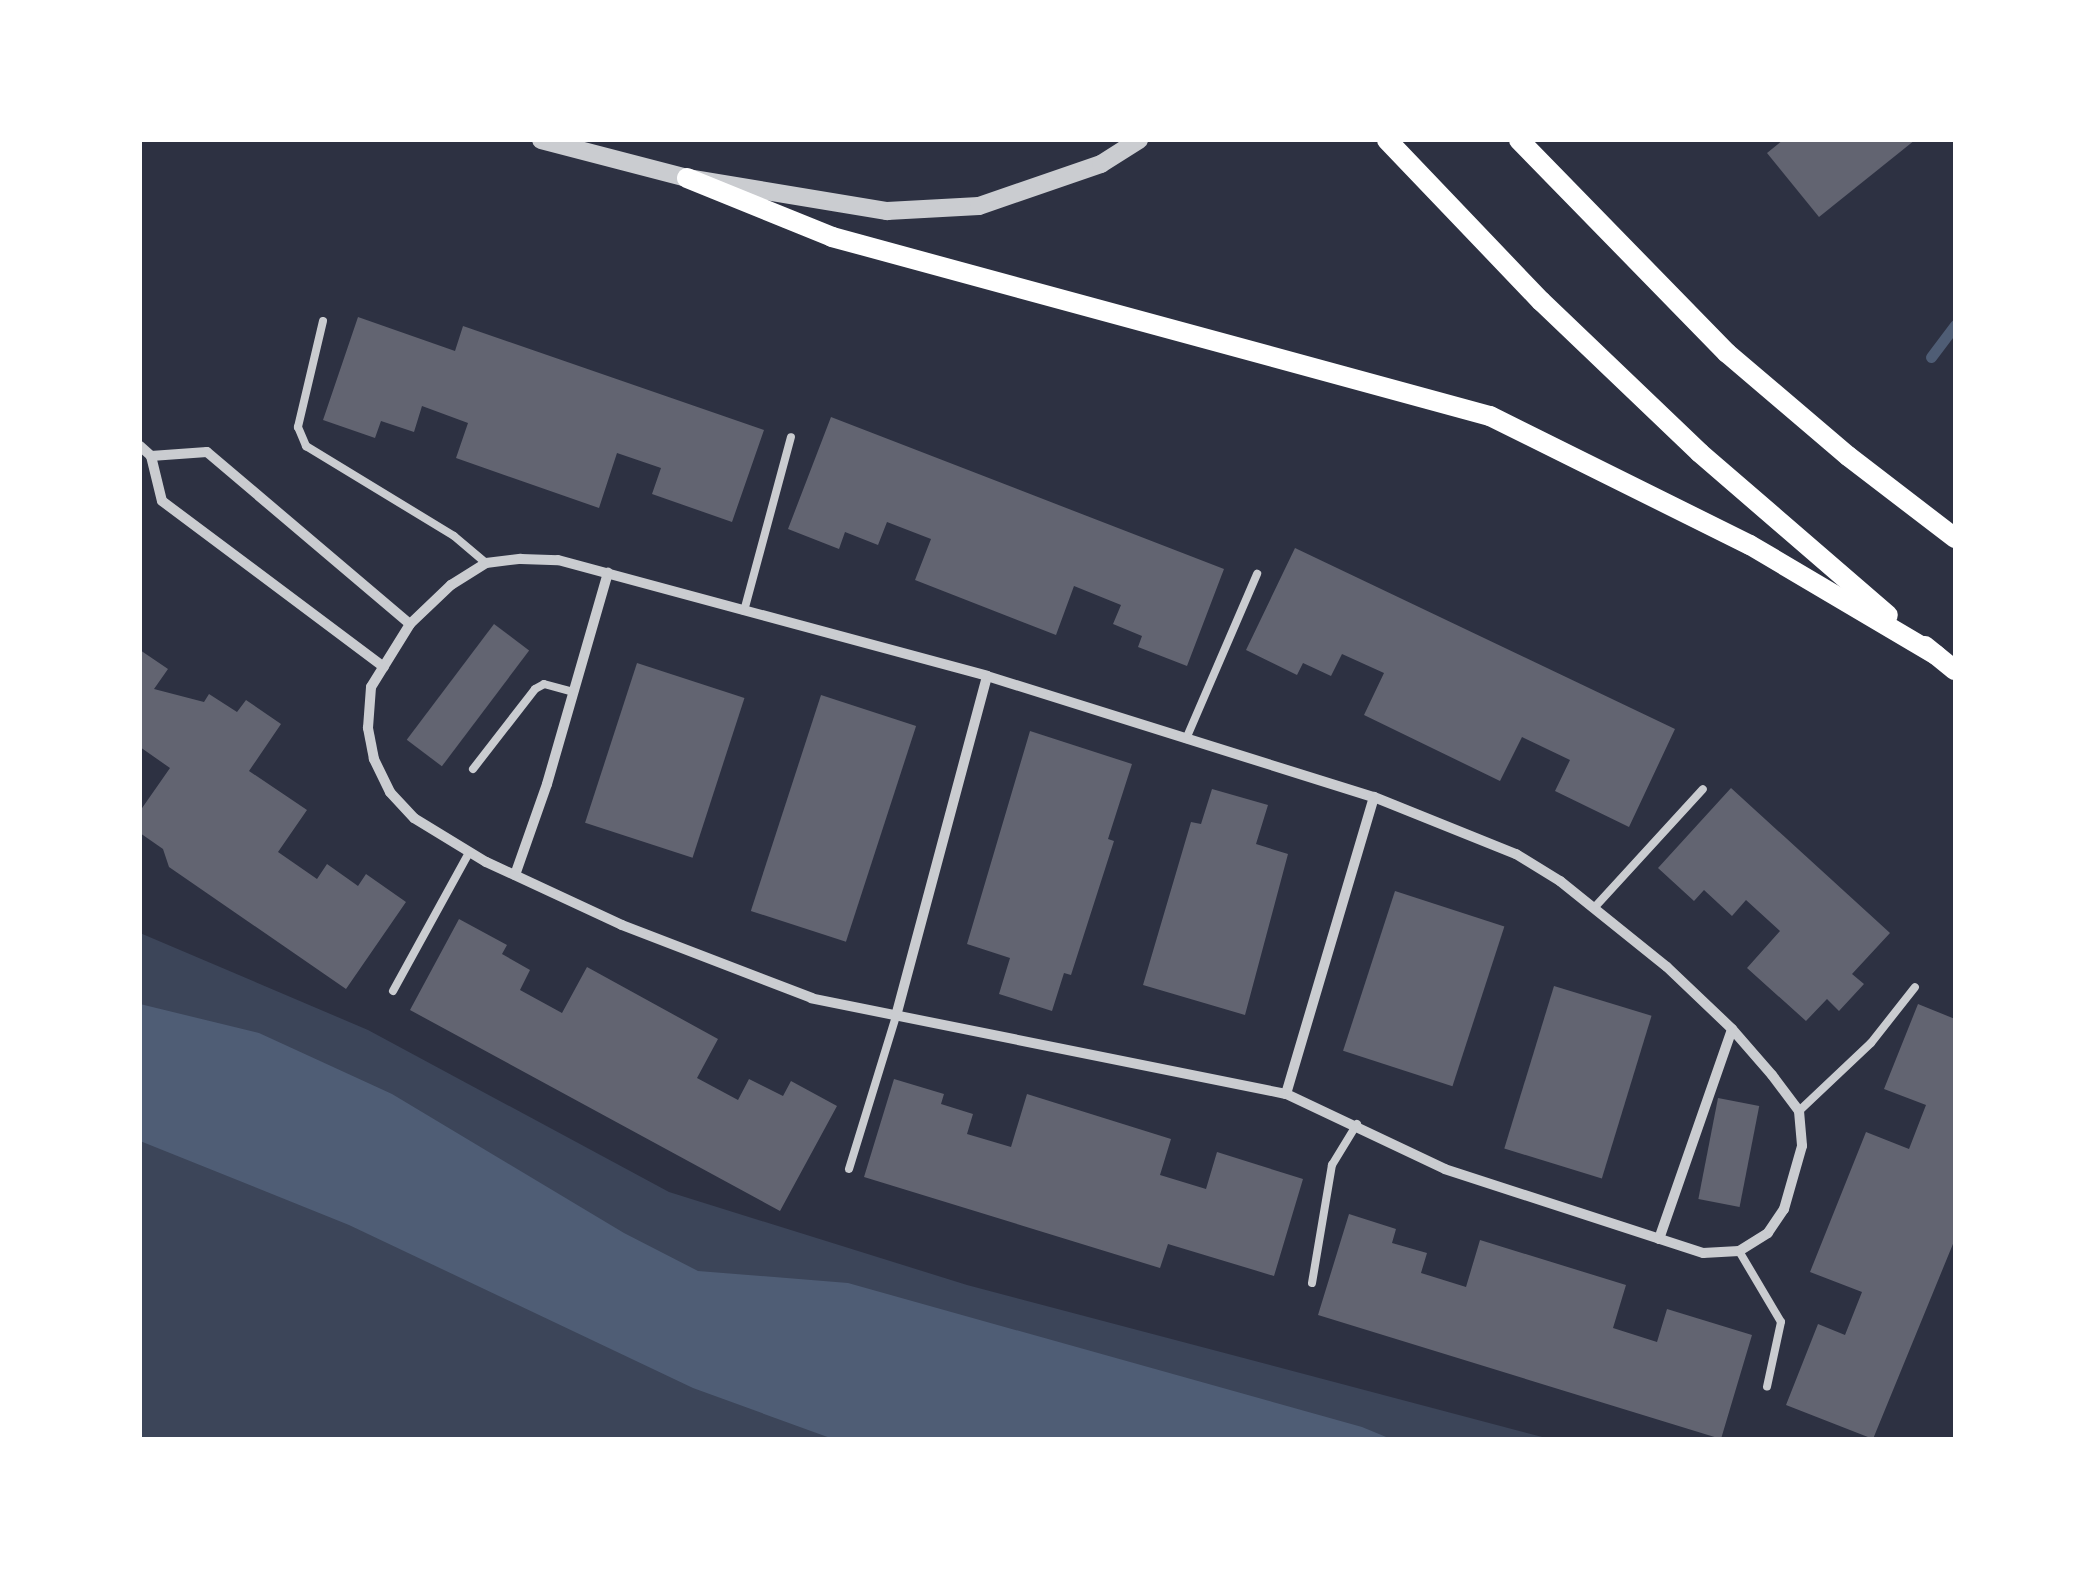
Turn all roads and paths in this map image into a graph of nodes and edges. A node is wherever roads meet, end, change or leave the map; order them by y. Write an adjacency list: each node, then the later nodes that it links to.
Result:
1 (541, 140): 5 (street)
2 (1139, 140): 5 (street)
3 (1387, 140): 16 (main road)
4 (1519, 140): 10 (main road)
5 (687, 178): 16 (main road)
6 (323, 321): 11 (lane)
7 (791, 437): 14 (lane)
8 (140, 446): 9 (street)
9 (151, 456): 15 (street); 17 (street)
10 (1955, 538)
11 (486, 563): 12 (street); 15 (street)
12 (608, 573): 14 (street); 20 (street)
13 (1256, 574): 21 (lane)
14 (744, 611): 19 (street)
15 (410, 624): 17 (street)
16 (1936, 655): 18 (main road)
17 (384, 667): 25 (street)
18 (1955, 670)
19 (987, 676): 21 (street); 30 (street)
20 (574, 692): 22 (lane); 26 (street)
21 (1186, 738): 24 (street)
22 (473, 769)
23 (1703, 789): 27 (lane)
24 (1374, 797): 27 (street); 32 (street)
25 (469, 853): 26 (street); 29 (lane)
26 (515, 875): 30 (street)
27 (1594, 908): 31 (street)
28 (1915, 987): 33 (lane)
29 (393, 991)
30 (896, 1016): 32 (street); 35 (lane)
31 (1732, 1028): 33 (street); 36 (street)
32 (1286, 1094): 34 (street)
33 (1799, 1111): 37 (street)
34 (1357, 1124): 36 (street); 38 (lane)
35 (849, 1170)
36 (1658, 1239): 37 (street)
37 (1739, 1252): 39 (lane)
38 (1312, 1283)
39 (1767, 1387)

